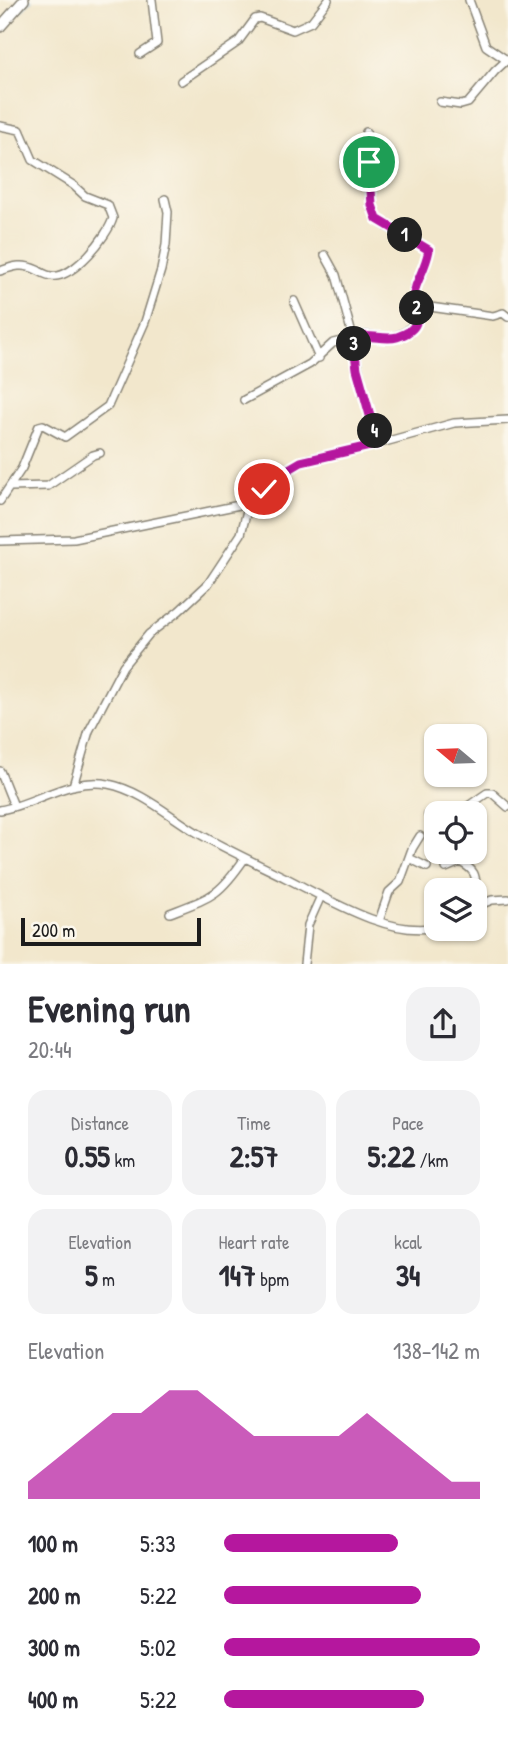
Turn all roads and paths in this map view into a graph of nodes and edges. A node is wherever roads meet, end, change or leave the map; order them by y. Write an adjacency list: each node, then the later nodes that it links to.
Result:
1 (24, 0): 5 (street)
2 (152, 0): 6 (street)
3 (328, 0): 8 (street)
4 (469, 0): 7 (street)
5 (0, 27)
6 (140, 54)
7 (508, 60): 9 (street)
8 (181, 81)
9 (440, 102)
10 (0, 126): 14 (street)
11 (366, 132): 16 (street)
12 (165, 199): 24 (street)
13 (325, 255): 18 (street)
14 (0, 271)
15 (294, 301): 19 (street)
16 (416, 305): 17 (street); 18 (street)
17 (508, 317)
18 (353, 338): 19 (street); 22 (street)
19 (319, 358): 20 (street)
20 (244, 400)
21 (508, 420): 22 (street)
22 (378, 444): 26 (street)
23 (100, 453): 24 (street)
24 (10, 487): 25 (street)
25 (0, 501)
26 (249, 503): 27 (street); 29 (street)
27 (0, 541)
28 (0, 771): 31 (street)
29 (74, 786): 31 (street); 35 (street)
30 (476, 801): 32 (street)
31 (14, 806): 33 (street)
32 (508, 807)
33 (0, 810)
34 (420, 836): 36 (street)
35 (245, 858): 40 (street); 43 (street)
36 (409, 858): 37 (street); 44 (street)
37 (427, 867)
38 (446, 868): 39 (street)
39 (477, 878)
40 (321, 896): 44 (street); 46 (street)
41 (508, 899): 42 (street)
42 (487, 903)
43 (170, 913)
44 (380, 921): 45 (street)
45 (424, 928)
46 (304, 964)

